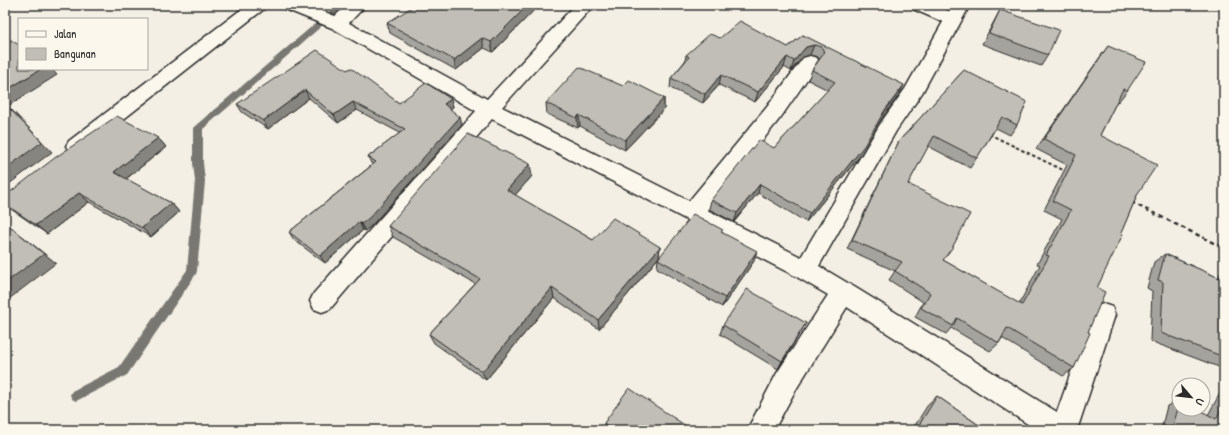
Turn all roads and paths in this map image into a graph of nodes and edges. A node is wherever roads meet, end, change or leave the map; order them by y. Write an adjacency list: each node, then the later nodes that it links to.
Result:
1 (258, 5): 11 (street)
2 (291, 5): 7 (street)
3 (357, 5): 7 (street)
4 (585, 5): 9 (street)
5 (919, 5): 6 (street)
6 (956, 12): 16 (street)
7 (335, 23): 9 (street)
8 (810, 62): 14 (street)
9 (489, 109): 14 (street); 18 (street)
10 (988, 133): 12 (path)
11 (59, 159)
12 (1070, 174)
13 (1125, 199): 15 (path)
14 (692, 213): 16 (street)
15 (1224, 248)
16 (805, 270): 17 (street)
17 (843, 292): 20 (street); 21 (street)
18 (322, 301)
19 (1103, 315): 21 (street)
20 (760, 430)
21 (1062, 430)

